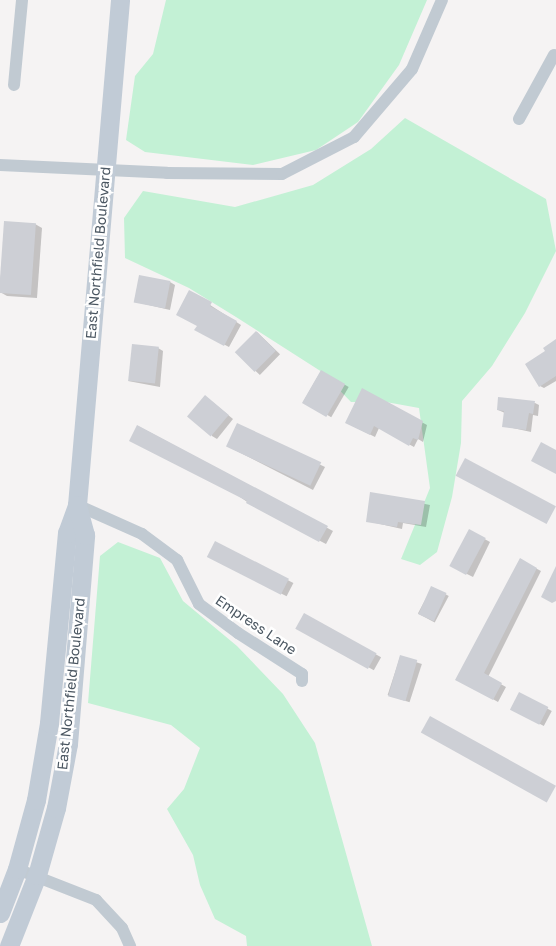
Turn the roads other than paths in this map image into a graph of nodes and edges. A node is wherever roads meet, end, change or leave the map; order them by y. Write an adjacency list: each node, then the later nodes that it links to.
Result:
1 (22, 0): 5 (street)
2 (120, 0): 8 (main road, East Northfield Boulevard)
3 (442, 0): 8 (street)
4 (555, 54): 6 (street)
5 (14, 85)
6 (519, 119)
7 (0, 165): 8 (street)
8 (105, 171): 9 (main road, East Northfield Boulevard)
9 (77, 506): 10 (street, Empress Lane); 11 (main road, East Northfield Boulevard); 12 (main road, East Northfield Boulevard)
10 (302, 681)
11 (17, 869): 12 (street); 13 (main road, East Northfield Boulevard)
12 (37, 875): 14 (main road, East Northfield Boulevard); 15 (street)
13 (0, 913)
14 (9, 946)
15 (130, 946)

